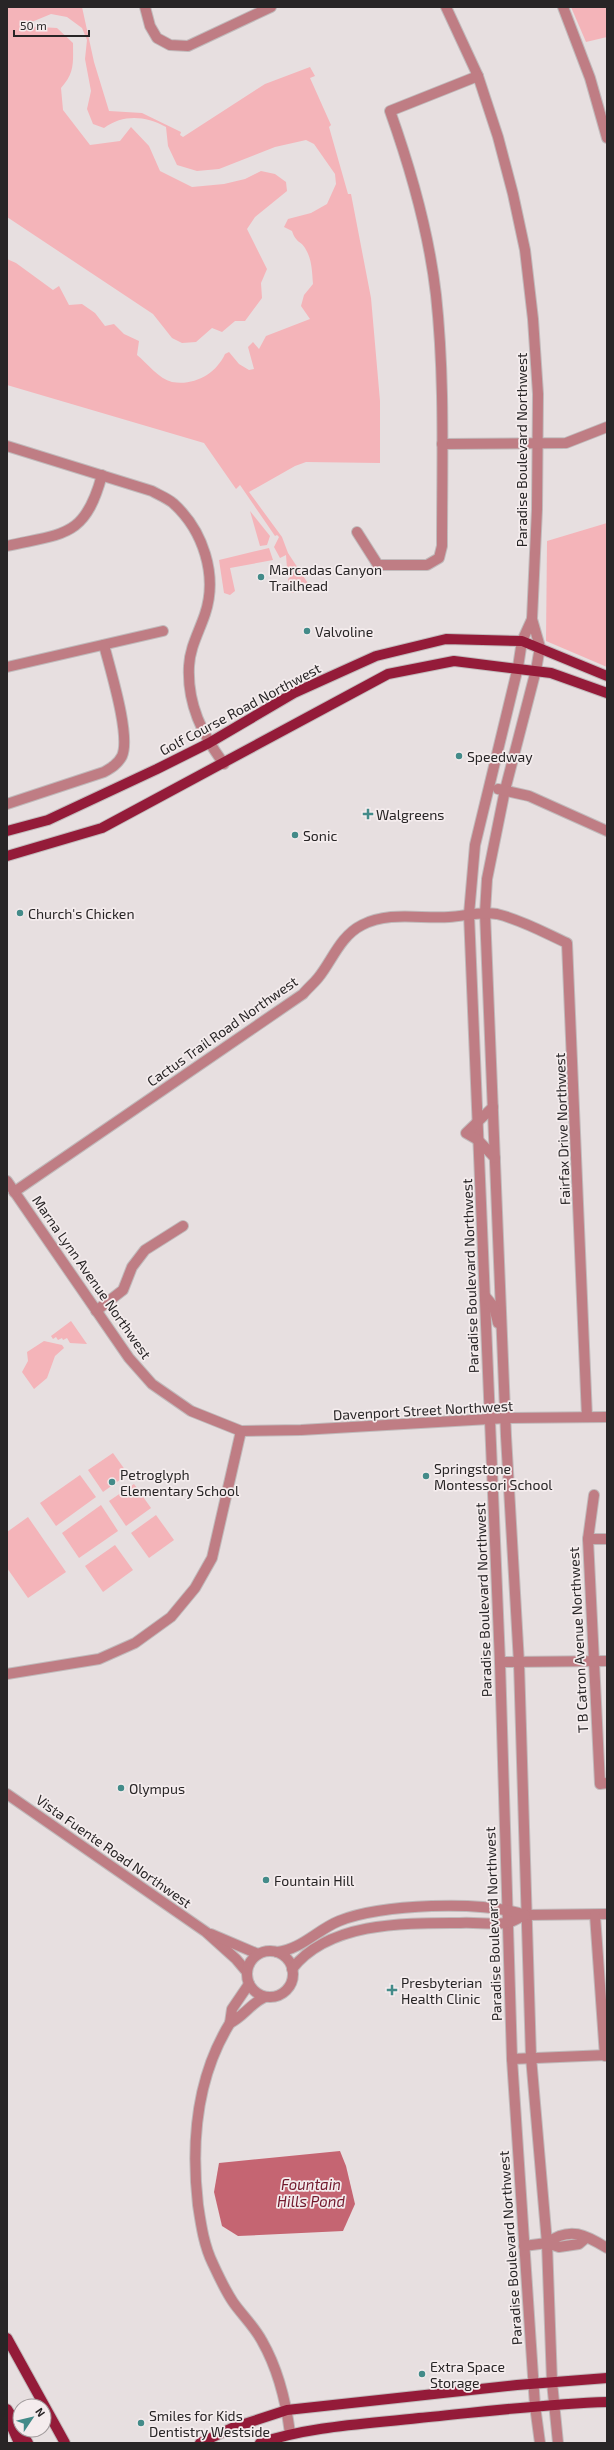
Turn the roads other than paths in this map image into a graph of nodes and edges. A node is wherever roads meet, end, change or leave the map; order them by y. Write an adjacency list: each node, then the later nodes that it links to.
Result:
1 (145, 7): 2 (street)
2 (271, 7)
3 (446, 7): 5 (street, Paradise Boulevard Northwest)
4 (563, 7): 6 (street)
5 (478, 76): 8 (street); 9 (street, Paradise Boulevard Northwest)
6 (607, 138)
7 (607, 427): 9 (street)
8 (442, 444): 9 (street); 12 (street)
9 (538, 444): 14 (street, Paradise Boulevard Northwest)
10 (7, 446): 11 (street)
11 (102, 475): 13 (street); 24 (street)
12 (357, 532)
13 (7, 546)
14 (532, 619): 16 (street, Paradise Boulevard Northwest); 18 (street, Paradise Boulevard Northwest)
15 (163, 631): 17 (street)
16 (522, 640): 18 (main road, Golf Course Road Northwest); 20 (street, Paradise Boulevard Northwest); 24 (main road, Golf Course Road Northwest)
17 (104, 645): 19 (street); 28 (street)
18 (540, 647): 21 (street, Paradise Boulevard Northwest); 22 (main road, Golf Course Road Northwest)
19 (7, 667)
20 (518, 667): 21 (main road); 25 (main road); 26 (street, Paradise Boulevard Northwest)
21 (536, 670): 23 (main road); 27 (street, Paradise Boulevard Northwest)
22 (607, 676)
23 (607, 693)
24 (208, 743): 25 (street); 29 (main road, Golf Course Road Northwest)
25 (224, 764): 31 (main road)
26 (491, 787): 27 (street); 33 (street, Paradise Boulevard Northwest)
27 (505, 790): 30 (street); 32 (street, Paradise Boulevard Northwest)
28 (7, 804)
29 (7, 831)
30 (607, 831)
31 (7, 856)
32 (485, 913): 33 (street, Fairfax Drive Northwest); 34 (street, Paradise Boulevard Northwest); 46 (street, Fairfax Drive Northwest)
33 (469, 914): 35 (street, Paradise Boulevard Northwest); 41 (street, Cactus Trail Road Northwest)
34 (490, 1036): 35 (street); 36 (street, Paradise Boulevard Northwest)
35 (474, 1058): 37 (street, Paradise Boulevard Northwest)
36 (493, 1106): 37 (street); 39 (street, Paradise Boulevard Northwest)
37 (477, 1122): 38 (street)
38 (478, 1140): 39 (street); 43 (street, Paradise Boulevard Northwest)
39 (495, 1158): 45 (street, Paradise Boulevard Northwest)
40 (7, 1181): 41 (street, Marna Lynn Avenue Northwest)
41 (14, 1192): 44 (street, Marna Lynn Avenue Northwest)
42 (183, 1226): 44 (street)
43 (485, 1296): 45 (street); 49 (street, Paradise Boulevard Northwest)
44 (96, 1310): 50 (street, Marna Lynn Avenue Northwest)
45 (504, 1344): 48 (street, Paradise Boulevard Northwest)
46 (588, 1417): 47 (street, Davenport Street Northwest); 48 (street, Davenport Street Northwest)
47 (607, 1417)
48 (506, 1418): 49 (street, Davenport Street Northwest); 57 (street, Paradise Boulevard Northwest)
49 (490, 1420): 50 (street, Davenport Street Northwest); 55 (street, Paradise Boulevard Northwest)
50 (241, 1431): 58 (street)
51 (594, 1495): 52 (street, T B Catron Avenue Northwest)
52 (588, 1539): 53 (street); 56 (street, T B Catron Avenue Northwest)
53 (607, 1539)
54 (607, 1661): 56 (street)
55 (500, 1662): 57 (street); 61 (street, Paradise Boulevard Northwest)
56 (593, 1662): 57 (street); 59 (street, T B Catron Avenue Northwest)
57 (518, 1663): 62 (street, Paradise Boulevard Northwest)
58 (7, 1674)
59 (603, 1784)
60 (7, 1794): 66 (street, Vista Fuente Road Northwest)
61 (506, 1908): 62 (street); 65 (street, Paradise Boulevard Northwest); 67 (street)
62 (525, 1914): 64 (street); 65 (street); 75 (street, Paradise Boulevard Northwest)
63 (607, 1914): 64 (street)
64 (595, 1915): 74 (street)
65 (507, 1923): 69 (street); 76 (street, Paradise Boulevard Northwest)
66 (206, 1932): 68 (street, Vista Fuente Road Northwest); 70 (street, Vista Fuente Road Northwest)
67 (278, 1952): 68 (street); 69 (street)
68 (258, 1954): 70 (street)
69 (292, 1969): 72 (street)
70 (247, 1972): 71 (street)
71 (249, 1984): 72 (street); 73 (street)
72 (265, 1997): 73 (street)
73 (230, 2023): 89 (street)
74 (606, 2056): 75 (street)
75 (531, 2057): 76 (street); 77 (street, Paradise Boulevard Northwest)
76 (512, 2059): 78 (street, Paradise Boulevard Northwest)
77 (547, 2243): 78 (street); 79 (street); 83 (street, Paradise Boulevard Northwest)
78 (524, 2246): 84 (street, Paradise Boulevard Northwest)
79 (607, 2249): 80 (street)
80 (607, 2252)
81 (7, 2338): 94 (main road)
82 (607, 2378): 83 (main road)
83 (552, 2382): 84 (main road); 86 (street, Paradise Boulevard Northwest)
84 (533, 2383): 87 (street, Paradise Boulevard Northwest); 89 (main road)
85 (607, 2402): 86 (main road)
86 (554, 2404): 87 (main road); 98 (street, Paradise Boulevard Northwest)
87 (535, 2406): 91 (main road); 97 (street, Paradise Boulevard Northwest)
88 (7, 2409): 93 (main road)
89 (287, 2410): 91 (street); 95 (main road)
90 (7, 2416): 92 (main road)
91 (290, 2433): 96 (main road)
92 (19, 2443)
93 (28, 2443)
94 (65, 2443)
95 (200, 2443)
96 (260, 2443)
97 (540, 2443)
98 (558, 2443)

